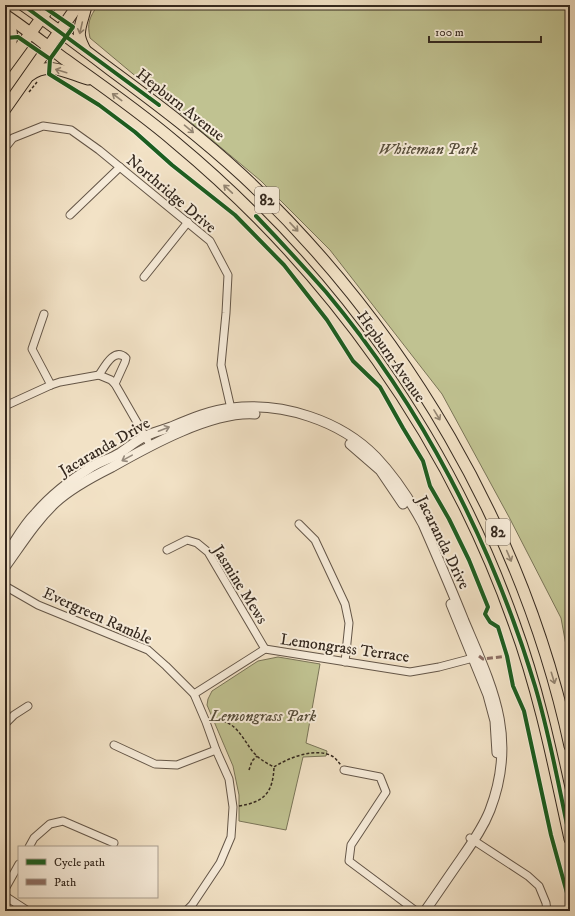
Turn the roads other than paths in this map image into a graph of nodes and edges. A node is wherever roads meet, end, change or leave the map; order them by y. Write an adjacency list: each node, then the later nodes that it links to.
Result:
1 (23, 5): 6 (main road, Hepburn Avenue / 82)
2 (51, 5): 6 (main road)
3 (78, 5): 8 (main road)
4 (86, 5): 11 (main road, one-way to 11)
5 (5, 15): 9 (main road, Hepburn Avenue / 82)
6 (41, 18): 8 (main road, Hepburn Avenue / 82); 9 (main road)
7 (5, 19): 12 (main road)
8 (59, 31): 10 (main road); 11 (main road, Hepburn Avenue / 82)
9 (31, 33): 10 (main road, Hepburn Avenue / 82); 13 (main road)
10 (49, 46): 14 (main road); 15 (main road, Hepburn Avenue / 82)
11 (85, 50): 42 (main road, Hepburn Avenue / 82, one-way to 42)
12 (5, 61)
13 (5, 68)
14 (28, 77): 15 (main road, one-way to 14); 16 (main road)
15 (96, 81): 46 (main road, Hepburn Avenue / 82, one-way to 15)
16 (5, 109)
17 (5, 148): 18 (street, Northridge Drive)
18 (120, 167): 19 (street); 20 (street, Northridge Drive)
19 (70, 215)
20 (188, 222): 21 (street); 27 (street, Northridge Drive)
21 (144, 277)
22 (44, 314): 25 (street)
23 (99, 375): 24 (street); 24 (street); 25 (street)
24 (115, 384): 28 (street)
25 (51, 385): 26 (street)
26 (5, 406)
27 (232, 412): 28 (street, Jacaranda Drive, one-way to 27); 29 (street, Jacaranda Drive); 36 (street, Jacaranda Drive)
28 (145, 436): 29 (street); 32 (street, Jacaranda Drive)
29 (150, 445): 33 (street, Jacaranda Drive, one-way to 33)
30 (299, 524): 37 (street)
31 (167, 550): 35 (street, Jasmine Mews)
32 (5, 556)
33 (5, 567)
34 (5, 586): 38 (street, Evergreen Ramble)
35 (265, 649): 37 (street, Lemongrass Terrace); 38 (street, Lemongrass Terrace)
36 (476, 658): 37 (street, Lemongrass Terrace); 45 (street, Jacaranda Drive)
37 (345, 662)
38 (194, 694): 43 (street, Evergreen Ramble)
39 (28, 706): 40 (street)
40 (5, 724)
41 (114, 745): 43 (street)
42 (570, 746)
43 (216, 750): 53 (street, Evergreen Ramble)
44 (344, 770): 54 (street)
45 (472, 839): 54 (street, Jacaranda Drive); 55 (street, Jacaranda Drive); 56 (street)
46 (570, 839)
47 (114, 843): 48 (street)
48 (30, 846)
49 (18, 866): 50 (street)
50 (5, 889)
51 (5, 896): 52 (street)
52 (28, 911)
53 (186, 911)
54 (418, 911)
55 (425, 911)
56 (547, 911)

